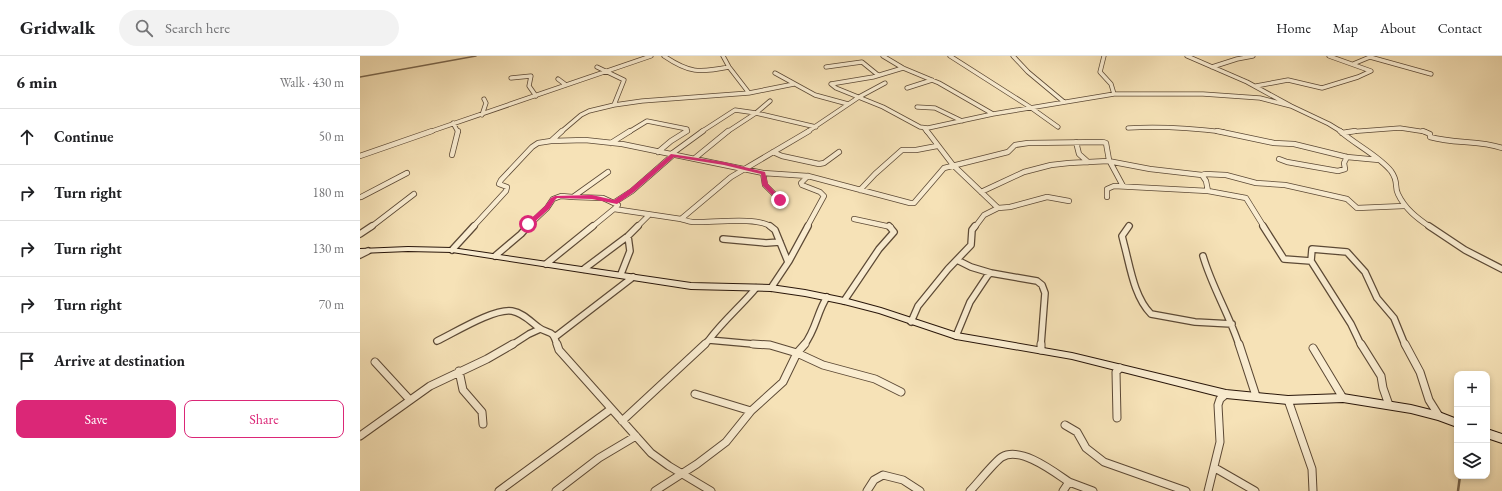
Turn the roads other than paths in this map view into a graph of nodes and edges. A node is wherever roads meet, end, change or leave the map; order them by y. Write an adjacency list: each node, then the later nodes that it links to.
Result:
1 (651, 56): 20 (street)
2 (664, 56): 16 (street)
3 (723, 56): 16 (street)
4 (883, 56): 18 (street)
5 (950, 56): 45 (street)
6 (1013, 56): 40 (street)
7 (1104, 56): 35 (street)
8 (1187, 56): 19 (street)
9 (1234, 56): 13 (street)
10 (1253, 56): 13 (street)
11 (1329, 56): 14 (street)
12 (1368, 57): 14 (street); 22 (street)
13 (1240, 58): 19 (street)
14 (1353, 64): 29 (street)
15 (597, 67): 20 (street)
16 (728, 67): 33 (street)
17 (826, 67): 23 (street)
18 (903, 68): 23 (street); 26 (street)
19 (1212, 68): 31 (street)
20 (604, 71): 30 (street); 42 (street)
21 (775, 73): 28 (street)
22 (1431, 74)
23 (878, 75): 37 (street)
24 (511, 78): 36 (street)
25 (558, 79): 30 (street)
26 (933, 80): 32 (street); 47 (street)
27 (885, 83): 37 (street)
28 (794, 84): 33 (street); 41 (street)
29 (1269, 84): 31 (street); 34 (street)
30 (566, 85): 36 (street)
31 (1256, 86): 34 (street)
32 (907, 88)
33 (749, 93): 42 (street)
34 (1267, 93): 43 (street)
35 (1114, 94): 40 (street); 43 (street)
36 (536, 96): 48 (street)
37 (859, 96): 41 (street); 53 (street)
38 (484, 99): 48 (street)
39 (770, 101): 46 (street)
40 (1064, 102): 45 (street)
41 (848, 104): 51 (street)
42 (614, 105): 56 (street)
43 (1291, 106): 55 (street)
44 (917, 107): 49 (street)
45 (1030, 107): 47 (street); 52 (street)
46 (756, 114): 51 (street); 65 (street); 68 (street)
47 (993, 114): 49 (street)
48 (482, 115): 50 (street)
49 (962, 121): 53 (street)
50 (453, 124): 64 (street); 66 (street)
51 (816, 127): 62 (street)
52 (1058, 127)
53 (924, 128): 59 (street)
54 (1128, 128): 67 (street)
55 (1342, 133): 60 (street); 70 (street)
56 (551, 141): 58 (street); 102 (street)
57 (1076, 142): 71 (street); 72 (street); 73 (street)
58 (610, 144): 61 (street); 61 (street)
59 (937, 146): 73 (street); 81 (street)
60 (1502, 148)
61 (658, 152): 65 (street)
62 (773, 152): 63 (street); 74 (street)
63 (839, 152)
64 (452, 155)
65 (671, 155): 68 (street); 90 (street)
66 (360, 156)
67 (1347, 157): 69 (street); 70 (street)
68 (695, 158): 74 (street)
69 (1279, 159)
70 (1380, 160): 91 (street)
71 (1108, 161): 72 (street); 78 (street); 80 (street)
72 (1088, 162): 83 (street)
73 (953, 165): 81 (street); 83 (street)
74 (744, 168): 77 (street); 95 (street)
75 (608, 172): 86 (street)
76 (407, 173): 85 (street)
77 (763, 173): 79 (street); 88 (street)
78 (1202, 175): 82 (street); 91 (street)
79 (808, 176): 81 (street); 108 (street)
80 (1123, 186): 82 (street); 87 (street)
81 (860, 190)
82 (1208, 191): 107 (street)
83 (981, 192): 92 (street)
84 (414, 194): 98 (street)
85 (360, 196)
86 (573, 197): 90 (street); 104 (street)
87 (1107, 197)
88 (780, 200)
89 (1069, 201): 92 (street)
90 (615, 202): 93 (street)
91 (1404, 206): 111 (street)
92 (998, 208): 106 (street)
93 (614, 209): 94 (street); 109 (street)
94 (650, 215): 95 (street); 99 (street)
95 (681, 219): 101 (street)
96 (854, 219): 118 (street)
97 (1129, 226): 120 (street)
98 (360, 234)
99 (628, 236): 110 (street); 113 (street)
100 (723, 239): 101 (street)
101 (780, 242): 108 (street)
102 (452, 250): 103 (street); 104 (street)
103 (362, 252)
104 (495, 256): 109 (street)
105 (1203, 256): 120 (street)
106 (957, 260): 112 (street); 119 (street)
107 (1311, 261): 139 (street); 142 (street)
108 (788, 262): 116 (street)
109 (546, 264): 110 (street)
110 (584, 269): 113 (street)
111 (1502, 269)
112 (992, 273): 122 (street); 127 (street)
113 (621, 274): 114 (street)
114 (633, 277): 115 (street); 123 (street)
115 (756, 288): 116 (street); 124 (street)
116 (771, 288): 117 (street)
117 (827, 297): 118 (street); 128 (street)
118 (844, 301): 119 (street)
119 (911, 322): 122 (street)
120 (1232, 324): 135 (street)
121 (540, 329): 123 (street); 125 (street); 131 (street)
122 (956, 336): 127 (street)
123 (555, 337): 140 (street)
124 (709, 340): 128 (street); 144 (street)
125 (437, 341)
126 (1313, 348): 136 (street)
127 (1041, 350): 130 (street)
128 (797, 353): 132 (street); 141 (street)
129 (375, 362): 137 (street)
130 (1120, 368): 134 (street); 143 (street)
131 (459, 371): 137 (street); 146 (street)
132 (901, 392)
133 (695, 394): 141 (street)
134 (1226, 394): 135 (street); 152 (street)
135 (1256, 396): 138 (street)
136 (1343, 398): 138 (street); 139 (street)
137 (409, 399): 149 (street)
138 (1288, 400): 167 (street)
139 (1389, 405): 142 (street)
140 (611, 409): 144 (street); 155 (street)
141 (751, 411): 153 (street)
142 (1439, 416): 145 (street)
143 (1117, 418)
144 (622, 420): 150 (street)
145 (1454, 422)
146 (483, 424)
147 (1065, 425): 164 (street)
148 (1490, 434): 151 (street)
149 (360, 436)
150 (636, 436): 153 (street); 156 (street)
151 (1502, 439)
152 (1215, 468): 165 (street); 166 (street)
153 (681, 473): 157 (street); 158 (street)
154 (1069, 482): 161 (street); 162 (street); 163 (street)
155 (499, 491)
156 (556, 491)
157 (655, 491)
158 (711, 491)
159 (867, 491): 160 (street)
160 (920, 491)
161 (970, 491)
162 (1063, 491)
163 (1093, 491)
164 (1186, 491)
165 (1208, 491)
166 (1255, 491)
167 (1313, 491)

